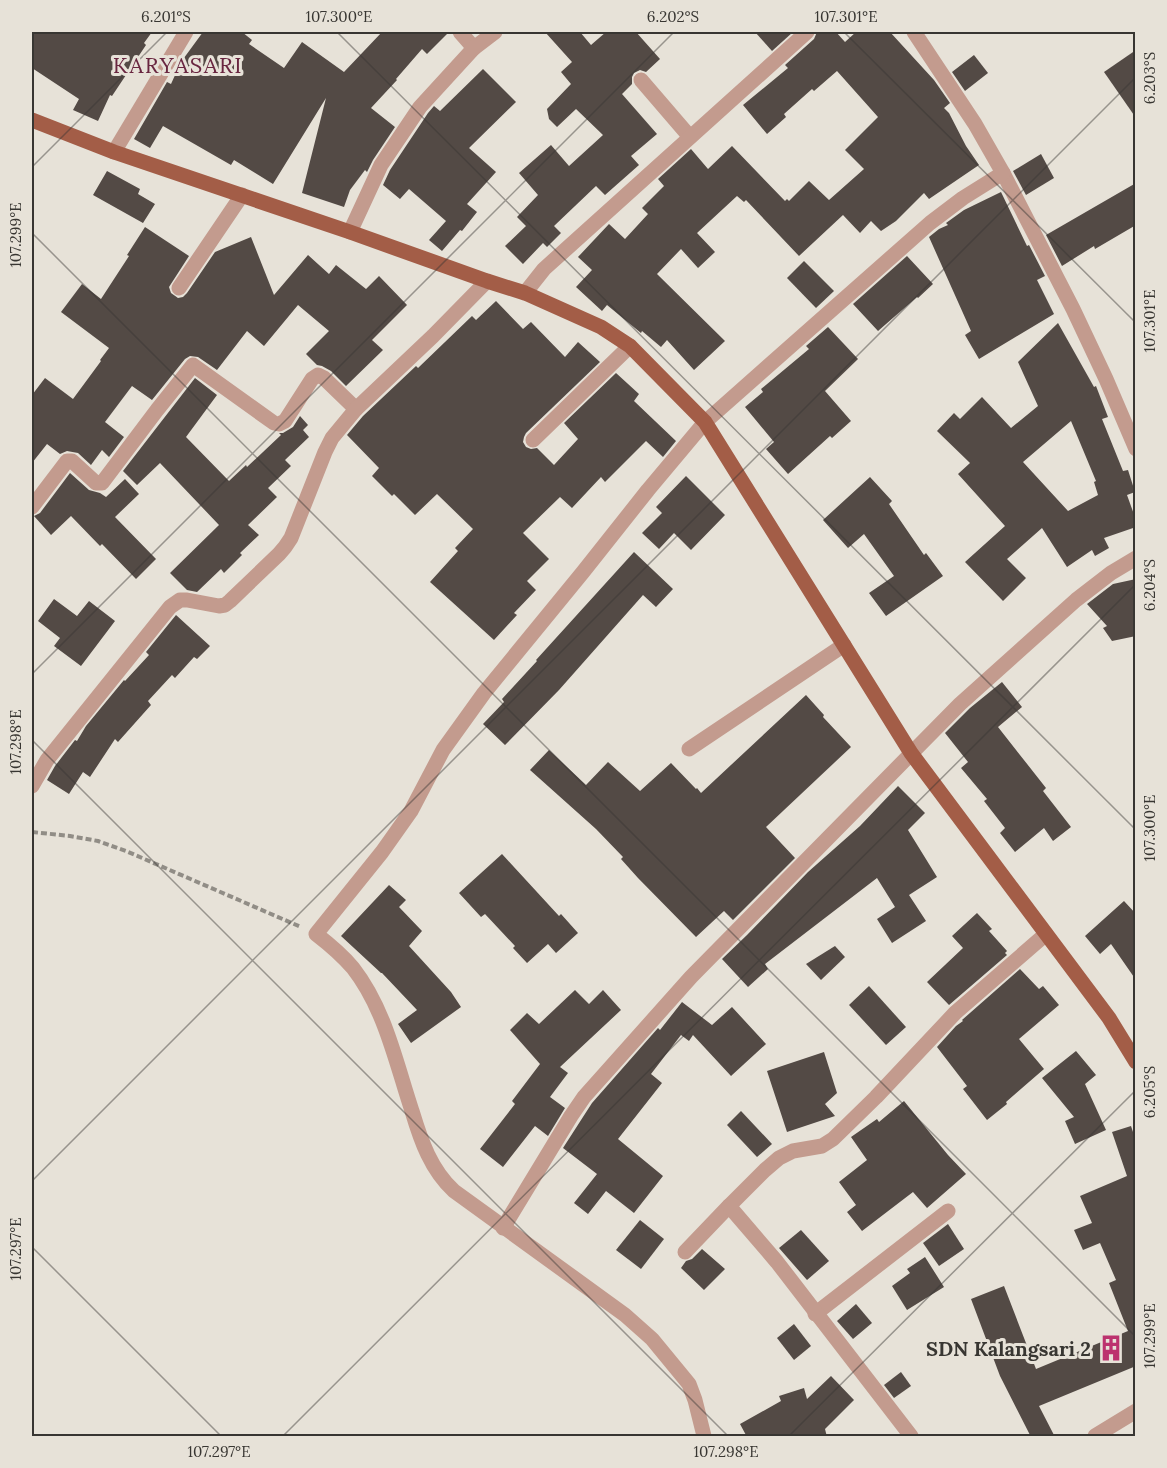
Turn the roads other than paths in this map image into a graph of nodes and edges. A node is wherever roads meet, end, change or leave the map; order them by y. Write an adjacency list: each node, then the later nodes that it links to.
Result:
1 (186, 32): 10 (street)
2 (460, 32): 6 (street)
3 (495, 32): 6 (street)
4 (807, 32): 9 (street)
5 (914, 32): 11 (street)
6 (474, 48): 13 (street)
7 (641, 80): 9 (street)
8 (32, 120): 10 (main road)
9 (690, 137): 16 (street)
10 (114, 152): 12 (main road)
11 (1003, 173): 19 (street); 21 (street)
12 (242, 195): 13 (main road); 15 (street)
13 (350, 232): 14 (main road)
14 (487, 281): 16 (main road); 18 (street)
15 (179, 288)
16 (525, 293): 17 (main road)
17 (630, 346): 19 (main road); 20 (street)
18 (356, 409): 22 (street); 27 (street)
19 (705, 422): 24 (main road); 32 (street)
20 (533, 440)
21 (1136, 449)
22 (32, 507)
23 (1136, 558): 26 (street)
24 (844, 645): 25 (street); 26 (main road)
25 (689, 749)
26 (911, 753): 28 (main road); 32 (street)
27 (32, 786)
28 (1046, 934): 29 (main road); 30 (street)
29 (1136, 1062)
30 (729, 1206): 33 (street); 34 (street)
31 (948, 1211): 34 (street)
32 (503, 1228): 36 (street)
33 (685, 1252)
34 (815, 1314): 37 (street)
35 (1136, 1411): 38 (street)
36 (704, 1437)
37 (911, 1437)
38 (1095, 1437)

